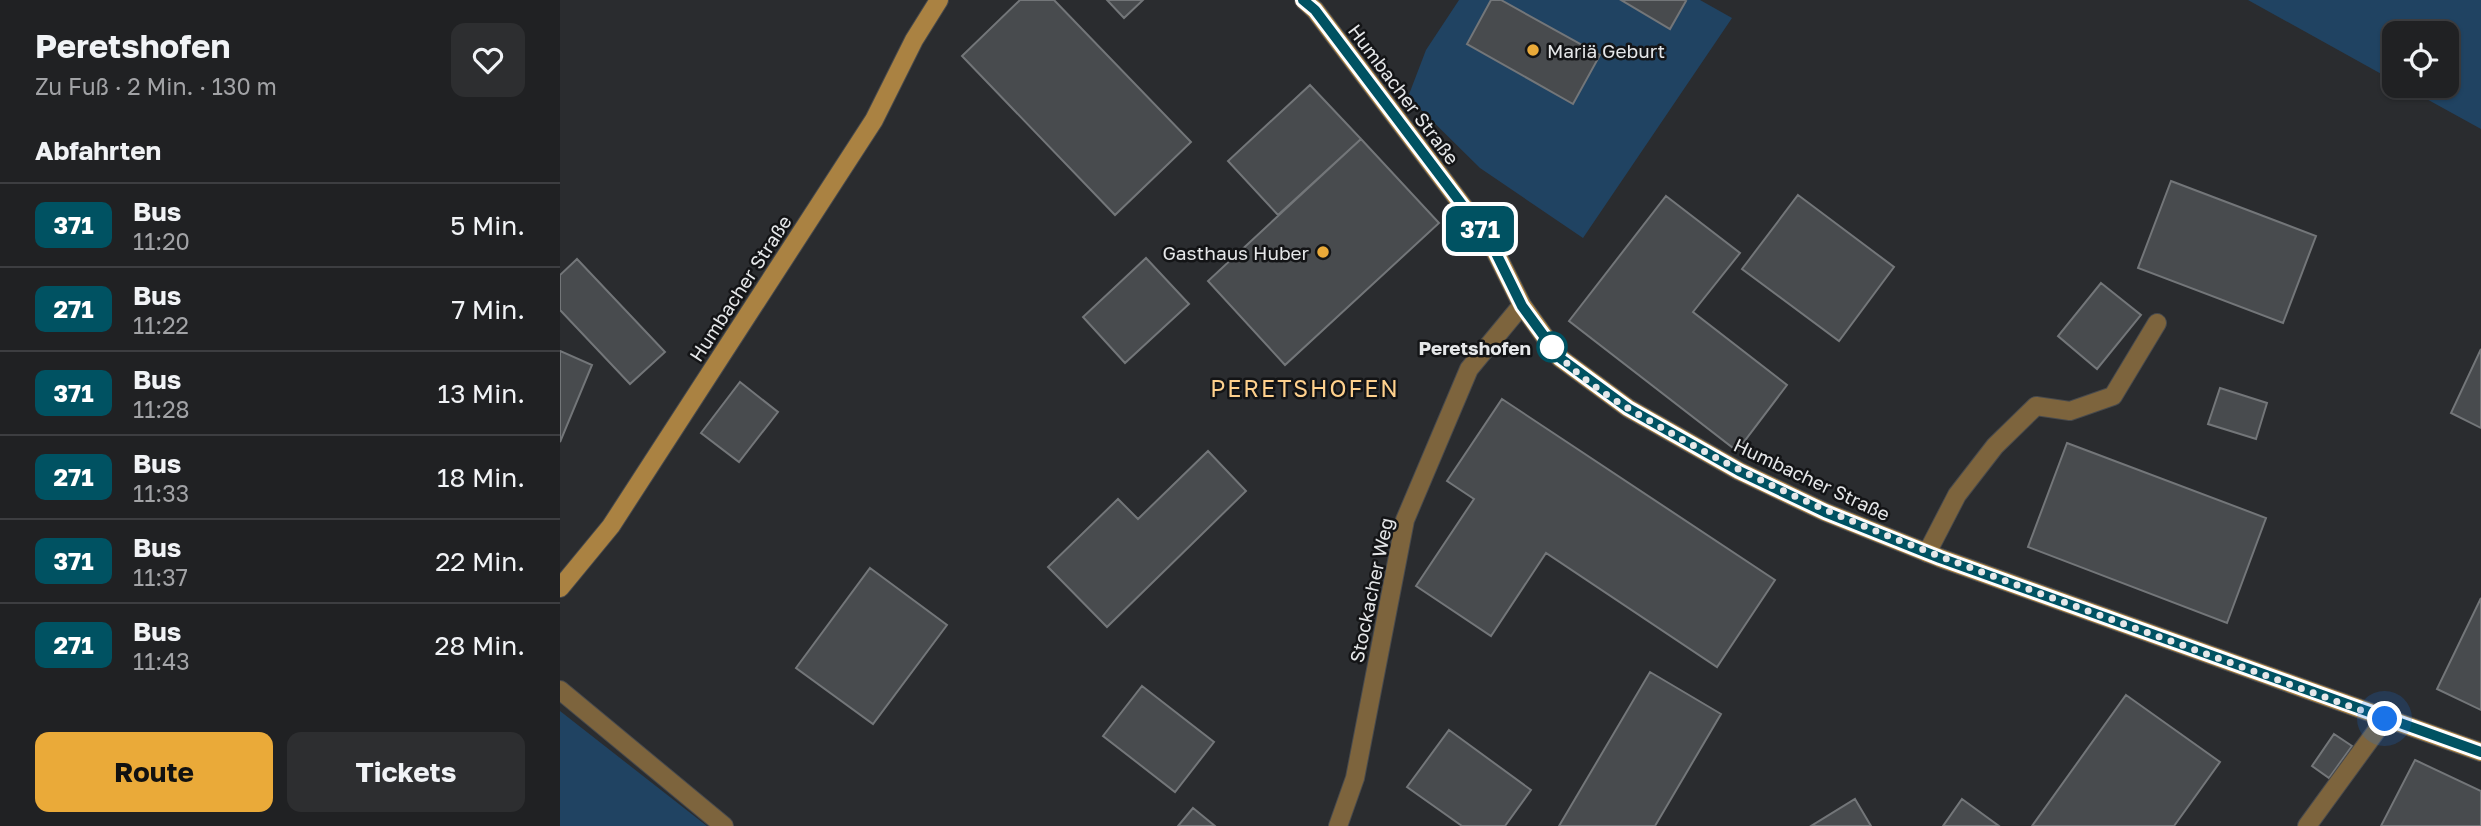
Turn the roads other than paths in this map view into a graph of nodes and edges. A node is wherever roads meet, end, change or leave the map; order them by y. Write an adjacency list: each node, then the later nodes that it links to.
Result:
1 (939, 0): 6 (street, Humbacher Straße)
2 (1304, 0): 3 (street, Humbacher Straße)
3 (1522, 306): 5 (street, Humbacher Straße); 11 (street, Stockacher Weg)
4 (2157, 323): 5 (street)
5 (1927, 553): 8 (street, Humbacher Straße)
6 (560, 588)
7 (560, 690): 10 (street)
8 (2385, 719): 9 (street, Humbacher Straße); 12 (street)
9 (2481, 752)
10 (724, 826)
11 (1338, 826)
12 (2307, 826)

